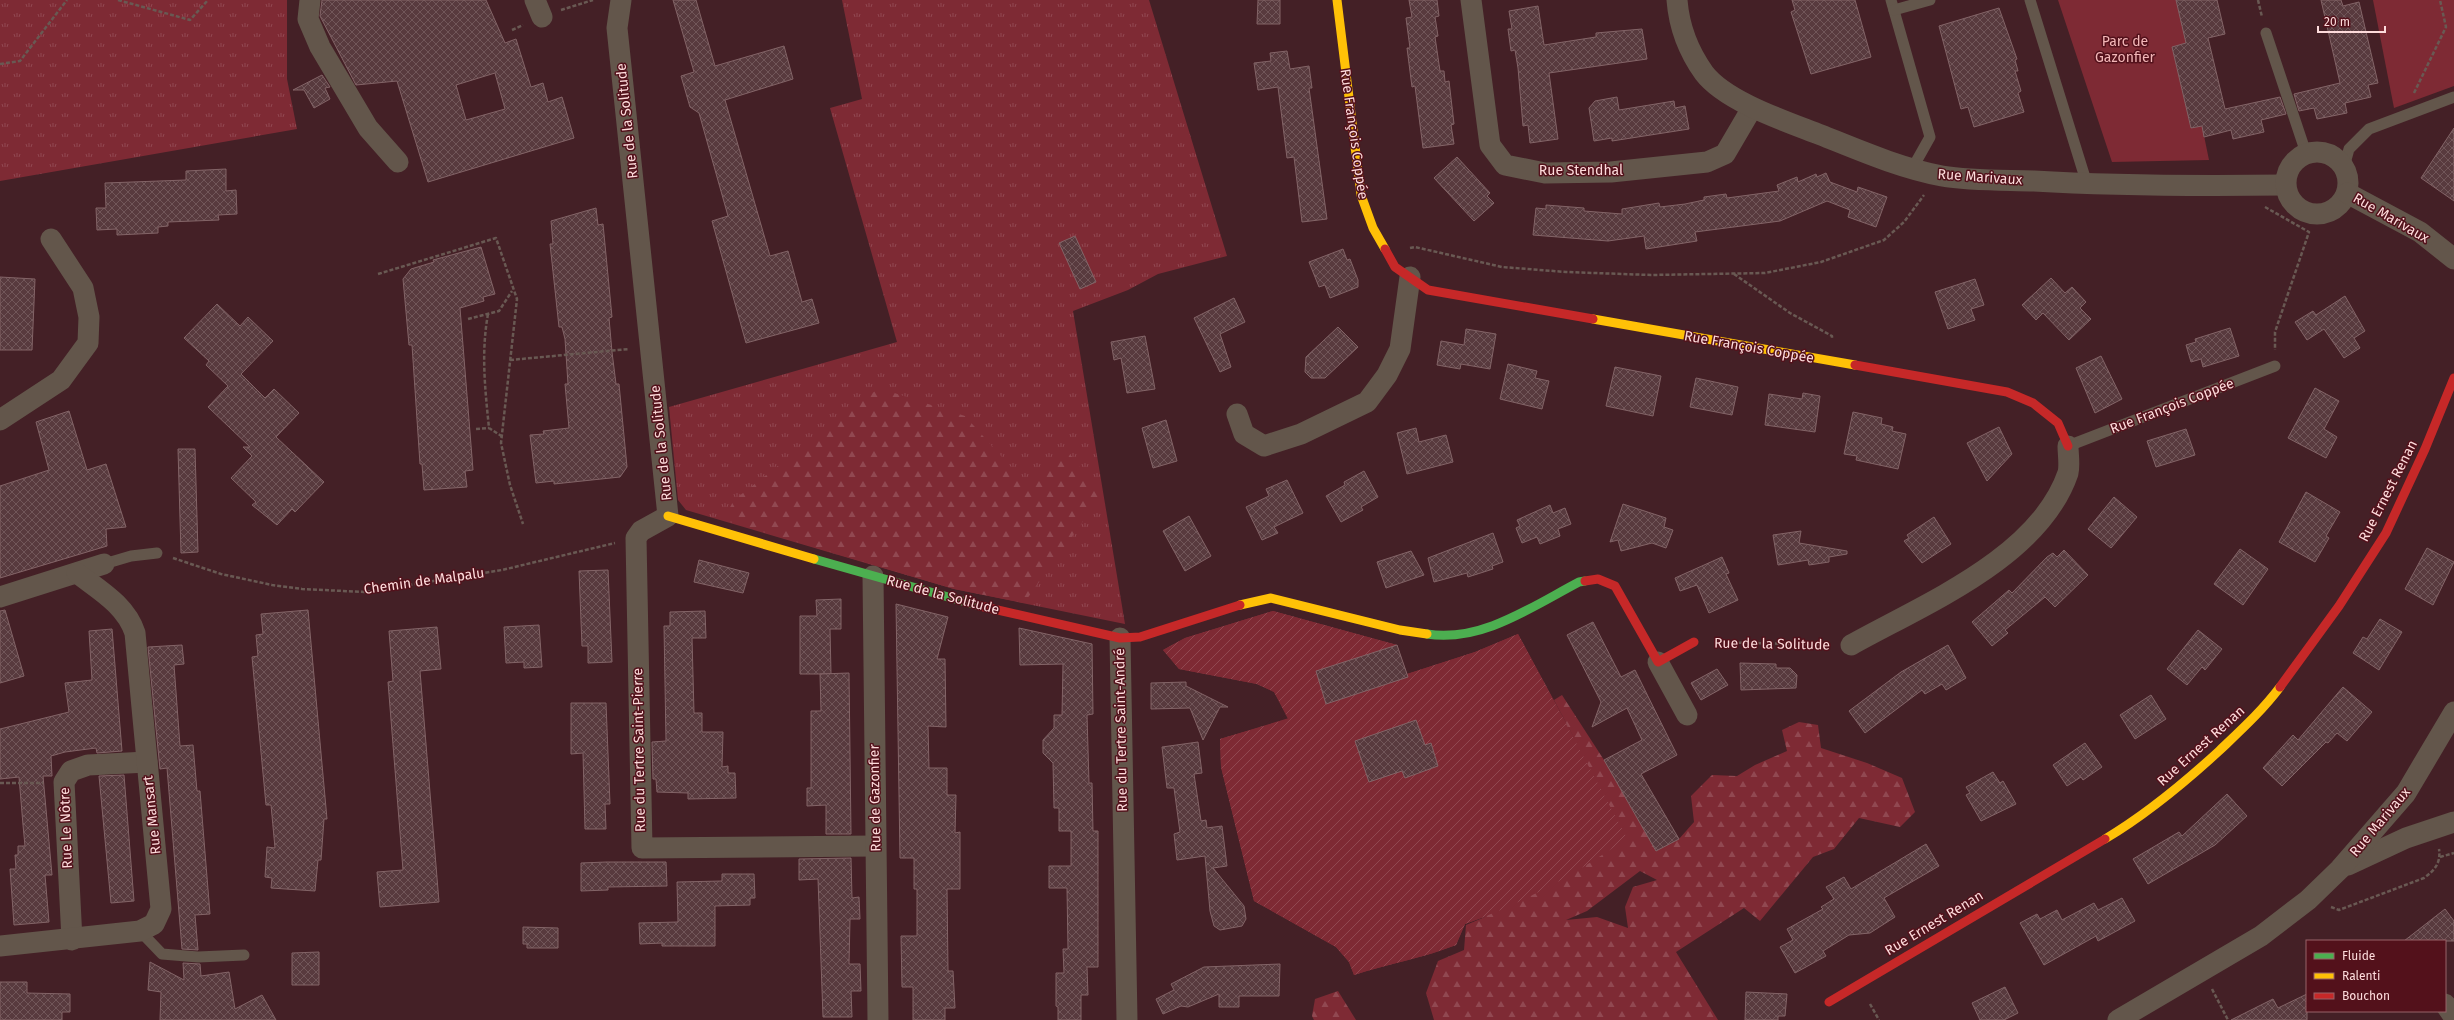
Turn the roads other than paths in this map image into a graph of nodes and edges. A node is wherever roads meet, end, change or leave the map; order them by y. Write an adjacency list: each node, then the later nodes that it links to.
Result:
1 (310, 0): 13 (street)
2 (621, 0): 27 (street, Rue de la Solitude)
3 (1337, 0): 21 (street, Rue François Coppée)
4 (1471, 0): 11 (street, Rue Stendhal)
5 (1677, 0): 11 (street, Rue Marivaux)
6 (1930, 0): 8 (lane)
7 (2030, 0): 16 (lane)
8 (1893, 5): 15 (lane)
9 (2266, 33): 12 (lane)
10 (2454, 97): 14 (lane)
11 (1752, 108): 15 (street, Rue Marivaux)
12 (2306, 154): 14 (street); 17 (street)
13 (398, 162)
14 (2344, 167): 18 (street)
15 (1912, 169): 16 (street, Rue Marivaux)
16 (2087, 184): 17 (street, Rue Marivaux)
17 (2275, 185): 18 (street)
18 (2346, 193): 20 (street, Rue Marivaux)
19 (51, 239): 25 (street)
20 (2454, 259)
21 (1410, 277): 24 (street); 26 (street, Rue François Coppée)
22 (2275, 366): 26 (lane, Rue François Coppée)
23 (2454, 378): 47 (street, Rue Ernest Renan)
24 (1237, 414)
25 (0, 420)
26 (2068, 446): 35 (street, Rue François Coppée)
27 (668, 516): 31 (street, Rue de la Solitude); 41 (street, Rue du Tertre Saint-Pierre)
28 (157, 553): 29 (lane)
29 (104, 564): 30 (street)
30 (77, 573): 32 (street); 39 (street, Rue Mansart)
31 (873, 576): 33 (street, Rue de la Solitude); 41 (street, Rue de Gazonfier)
32 (0, 597)
33 (1120, 638): 36 (street, Rue du Tertre Saint-André); 51 (street, Rue du Tertre Saint-André)
34 (1694, 642): 36 (street)
35 (1850, 645)
36 (1658, 662): 38 (street, Rue du Tertre Saint-André)
37 (2454, 712): 42 (street, Rue Marivaux)
38 (1687, 715)
39 (147, 762): 43 (street, Rue Mansart); 44 (street, Rue Le Nôtre)
40 (2454, 822): 42 (street)
41 (876, 846): 50 (street, Rue de Gazonfier)
42 (2340, 869): 52 (street)
43 (140, 932): 44 (street, Rue Mansart); 46 (lane)
44 (72, 940): 45 (street, Rue Mansart)
45 (0, 946)
46 (244, 955)
47 (1829, 1002)
48 (2446, 1005): 49 (street)
49 (2454, 1017)
50 (878, 1020)
51 (1127, 1020)
52 (2118, 1020)

